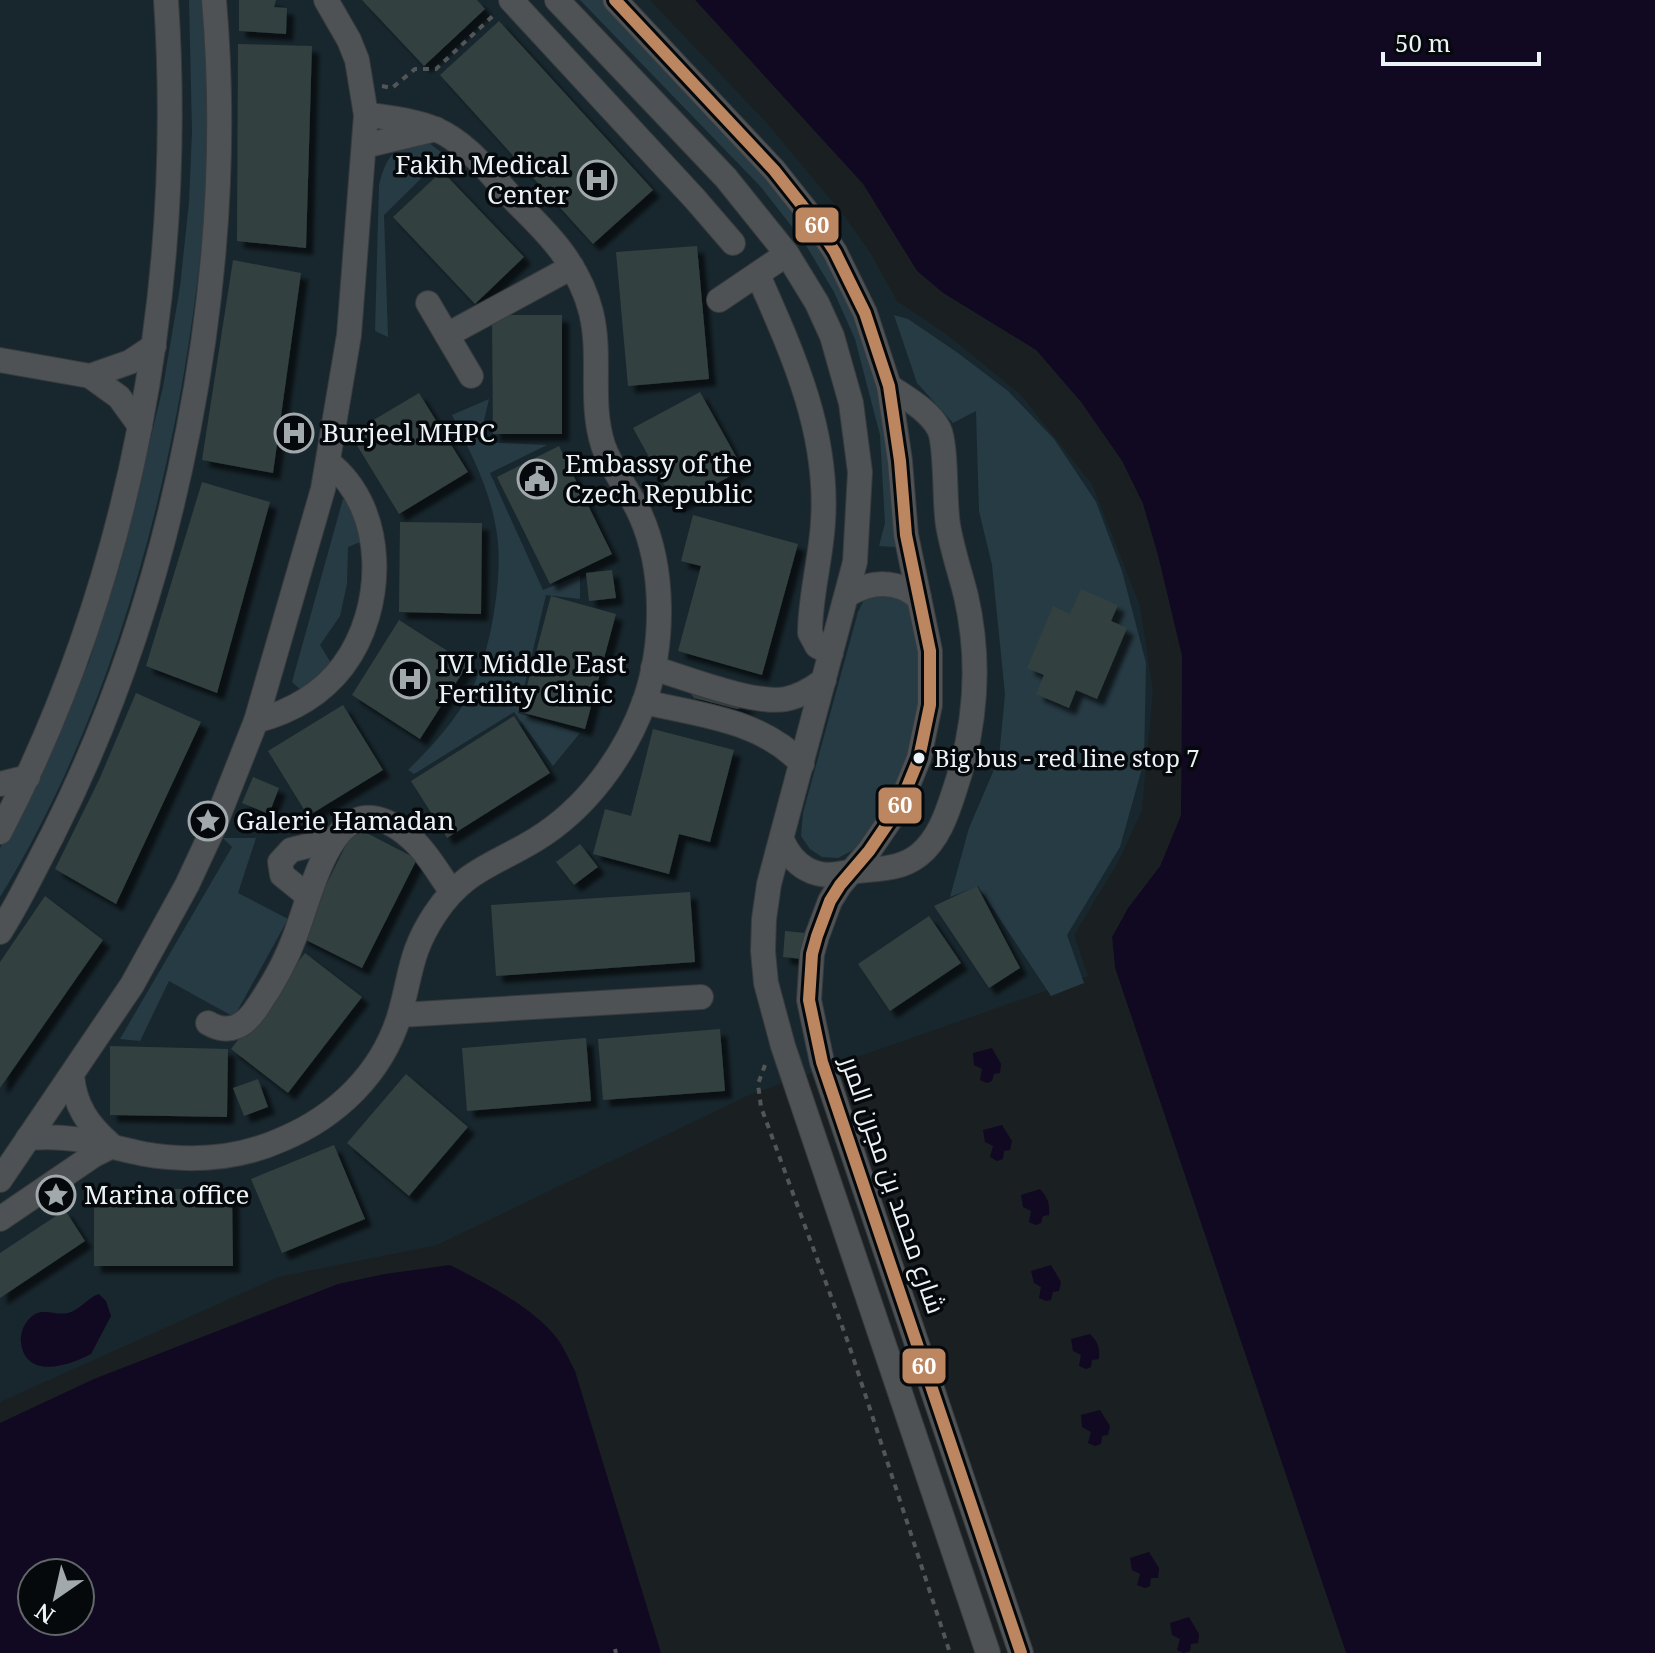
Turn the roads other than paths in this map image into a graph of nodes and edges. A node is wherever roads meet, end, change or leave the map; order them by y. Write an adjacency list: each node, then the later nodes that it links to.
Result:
1 (166, 0): 19 (street)
2 (214, 0): 45 (street)
3 (326, 0): 7 (street)
4 (557, 0): 10 (street)
5 (615, 0): 23 (street, شارع محمد بن مجرن المرر)
6 (505, 5): 11 (street)
7 (366, 115): 8 (street); 9 (street)
8 (436, 129): 9 (street); 14 (street)
9 (364, 146): 25 (street)
10 (726, 178): 11 (street); 13 (street)
11 (695, 199): 12 (street)
12 (733, 243)
13 (787, 254): 15 (street); 26 (street)
14 (572, 267): 18 (street); 32 (street)
15 (758, 275): 16 (street); 27 (street)
16 (719, 300)
17 (428, 303): 18 (street)
18 (447, 335): 22 (street)
19 (154, 346): 21 (street); 24 (street)
20 (0, 360): 21 (street)
21 (90, 376): 24 (street)
22 (471, 376)
23 (889, 386): 30 (street, شارع محمد بن مجرن المرر); 42 (street)
24 (140, 426): 37 (street)
25 (329, 463): 35 (street); 35 (street)
26 (859, 509): 27 (street); 28 (street)
27 (823, 521): 28 (street); 31 (street)
28 (857, 540): 29 (street)
29 (847, 595): 30 (street); 31 (street)
30 (919, 598): 42 (street, شارع محمد بن مجرن المرر)
31 (831, 653): 33 (street)
32 (653, 668): 33 (street); 34 (street)
33 (824, 680): 36 (street)
34 (644, 702): 36 (street); 43 (street)
35 (256, 721): 51 (street)
36 (802, 764): 41 (street)
37 (28, 777): 38 (street); 39 (street)
38 (0, 784)
39 (0, 832)
40 (332, 840): 43 (street); 44 (street); 44 (street)
41 (782, 840): 42 (street); 46 (street)
42 (851, 871): 47 (street, شارع محمد بن مجرن المرر)
43 (452, 892): 49 (street)
44 (308, 896): 50 (street)
45 (0, 932)
46 (766, 983): 47 (street); 56 (street)
47 (809, 983): 57 (street, شارع محمد بن مجرن المرر)
48 (701, 997): 49 (street)
49 (400, 1015): 53 (street)
50 (208, 1023)
51 (72, 1076): 52 (street); 53 (street)
52 (28, 1138): 53 (street); 54 (street)
53 (112, 1146): 55 (street)
54 (0, 1180)
55 (0, 1219)
56 (988, 1653)
57 (1021, 1653)

